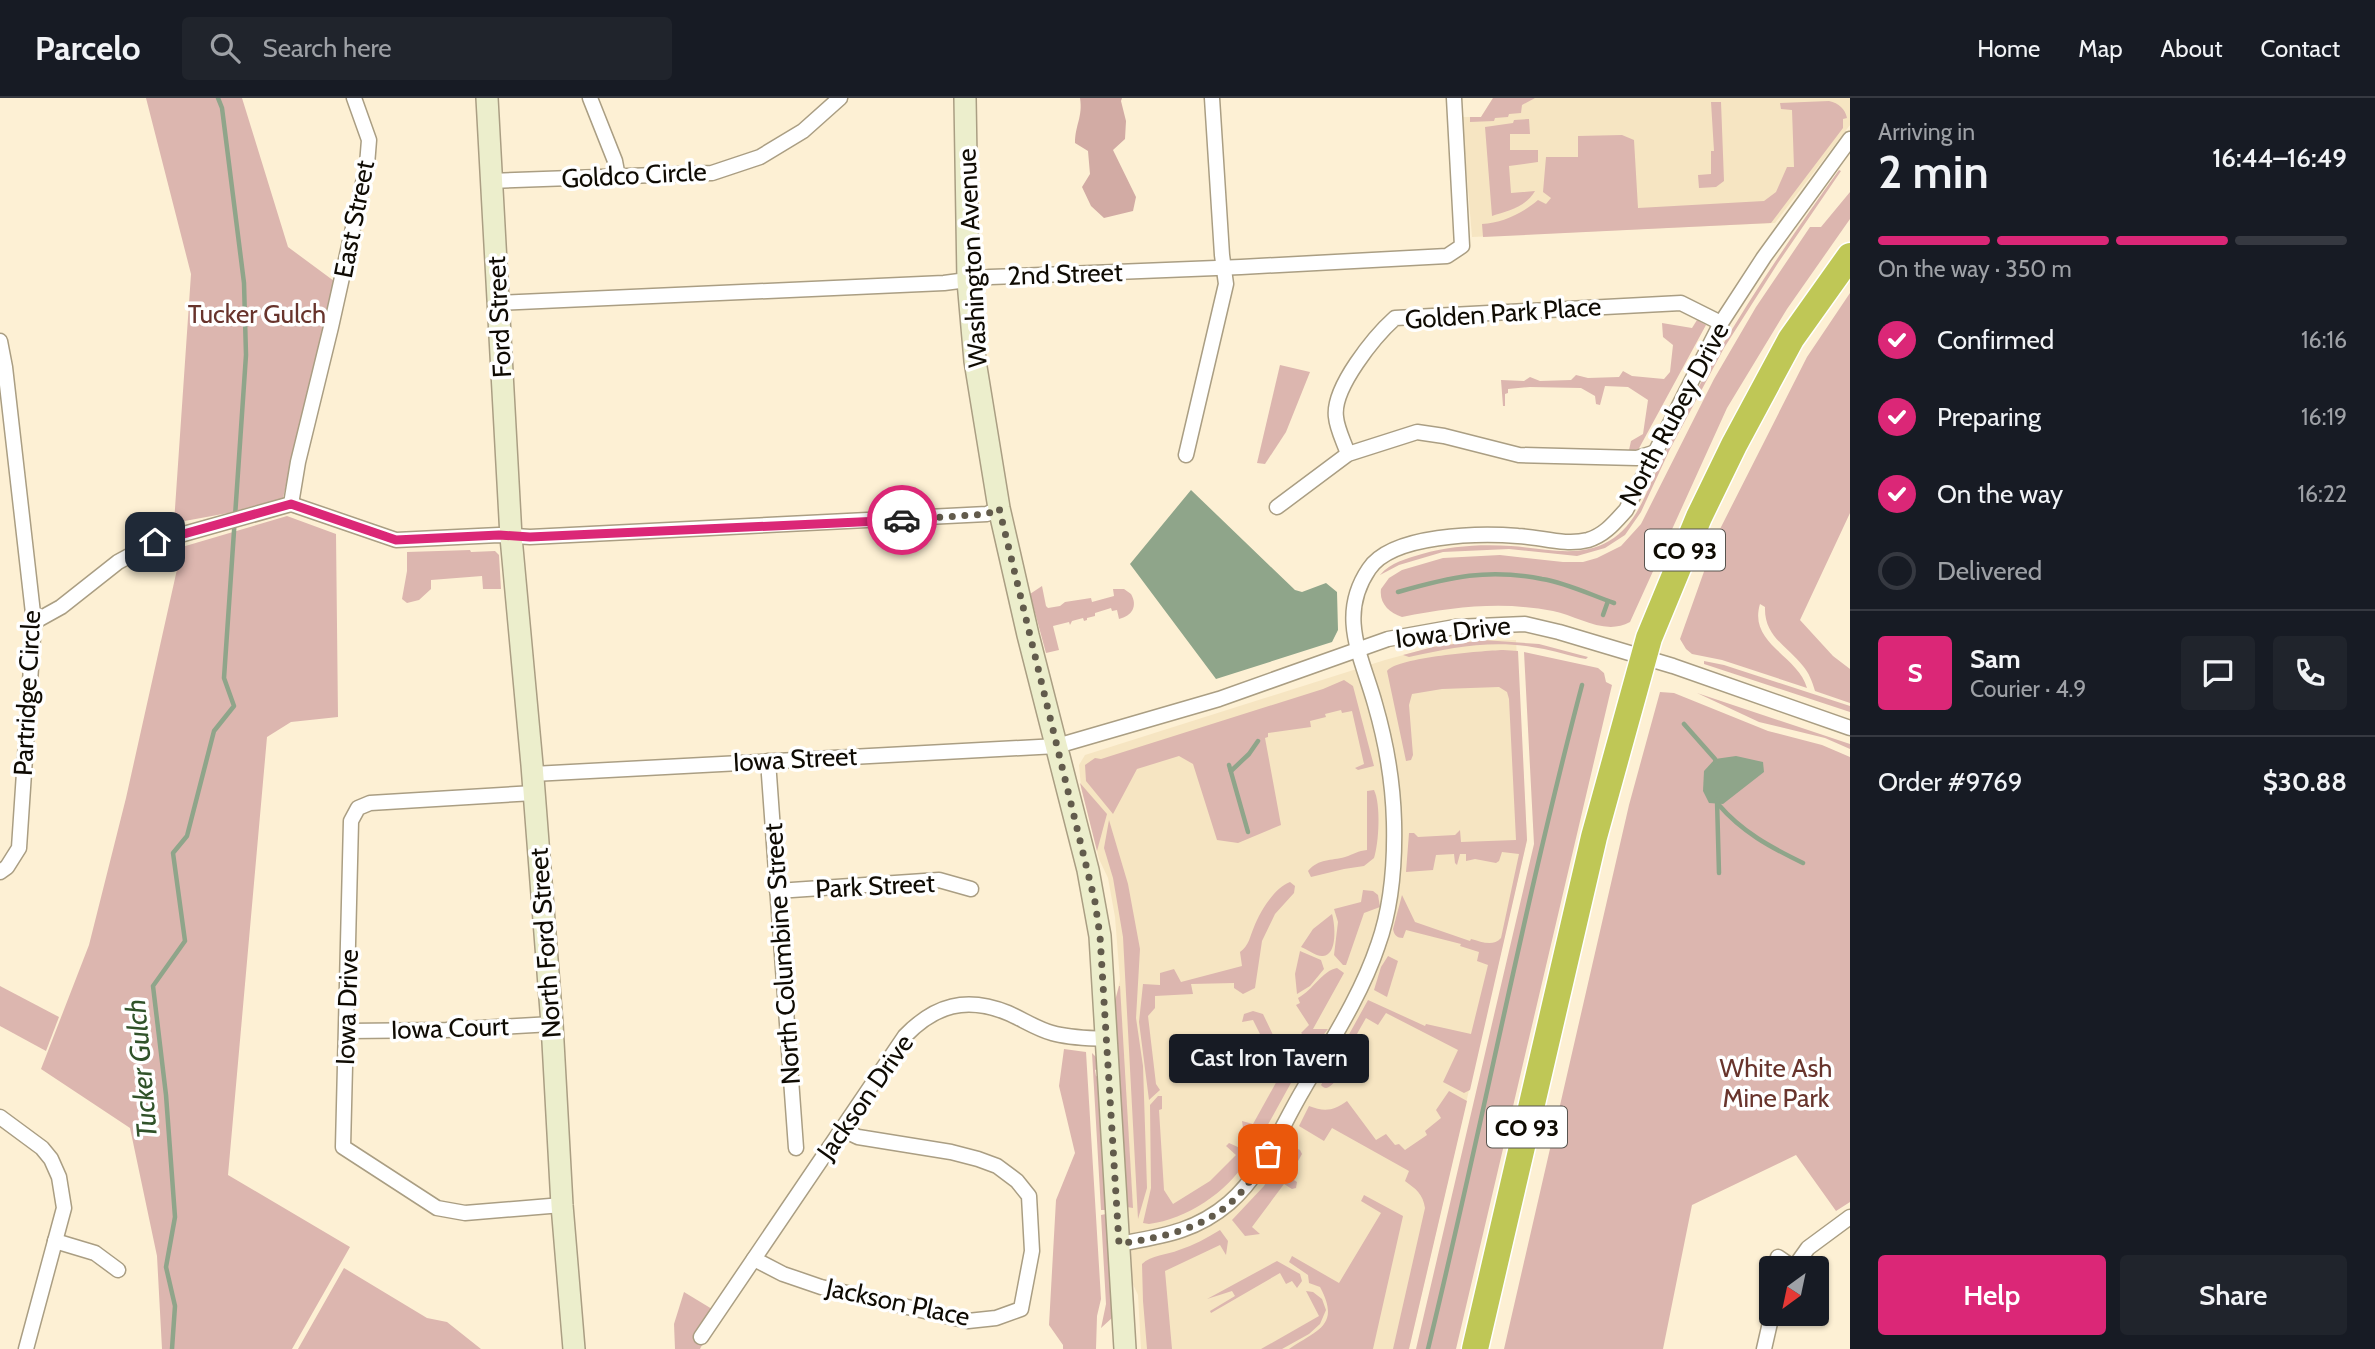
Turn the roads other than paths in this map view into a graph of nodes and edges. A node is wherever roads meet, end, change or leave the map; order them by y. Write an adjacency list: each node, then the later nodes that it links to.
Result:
1 (354, 98): 21 (street, East Street)
2 (487, 98): 10 (street, Ford Street)
3 (590, 98): 9 (street)
4 (840, 98): 9 (street, Goldco Circle)
5 (965, 98): 13 (street, Washington Avenue)
6 (1212, 98): 12 (street)
7 (1454, 98): 12 (street, 2nd Street)
8 (1850, 139): 15 (street, North Rubey Drive)
9 (618, 177): 10 (street, Goldco Circle)
10 (490, 181): 14 (street, Ford Street)
11 (1850, 256): 27 (highway, CO 93)
12 (1224, 268): 13 (street, 2nd Street); 20 (street)
13 (968, 281): 14 (street, 2nd Street); 23 (street, Washington Avenue)
14 (498, 303): 24 (street, Ford Street)
15 (1721, 323): 18 (street, North Rubey Drive); 19 (street, Golden Park Place)
16 (0, 341): 17 (street, Partridge Circle)
17 (2, 366): 25 (street, Partridge Circle)
18 (1653, 453): 19 (street); 26 (street, North Rubey Drive)
19 (1348, 454): 22 (street)
20 (1186, 455)
21 (291, 504): 24 (street); 25 (street)
22 (1277, 507)
23 (999, 508): 24 (street); 29 (street, Washington Avenue)
24 (511, 537): 31 (street, North Ford Street)
25 (34, 622): 32 (street, Partridge Circle)
26 (1357, 649): 27 (street, Iowa Drive); 29 (street, Iowa Drive); 44 (street, North Rubey Drive)
27 (1644, 658): 28 (street, Iowa Drive); 53 (highway, CO 93)
28 (1850, 728)
29 (1057, 746): 30 (street, Iowa Street); 37 (street, Washington Avenue)
30 (768, 761): 31 (street, Iowa Street); 34 (street, North Columbine Street)
31 (533, 784): 35 (street, North Ford Street); 36 (street, Iowa Drive)
32 (0, 872)
33 (971, 889): 34 (street, Park Street)
34 (777, 891): 40 (street, North Columbine Street)
35 (552, 1024): 36 (street, Iowa Court); 41 (street, North Ford Street)
36 (347, 1031): 41 (street, Iowa Drive)
37 (1106, 1039): 39 (street, Jackson Drive); 44 (street, Washington Avenue)
38 (0, 1117): 43 (street)
39 (841, 1129): 46 (street, Jackson Drive); 46 (street, Jackson Place)
40 (796, 1148)
41 (562, 1205): 51 (street, North Ford Street)
42 (1850, 1217): 45 (street)
43 (55, 1241): 47 (street); 50 (street)
44 (1119, 1244): 52 (street, Washington Avenue)
45 (1802, 1256)
46 (754, 1259): 49 (street, Jackson Drive)
47 (118, 1270)
48 (1769, 1326): 54 (street)
49 (701, 1337)
50 (26, 1349)
51 (575, 1349)
52 (1125, 1349)
53 (1475, 1349)
54 (1764, 1349)

